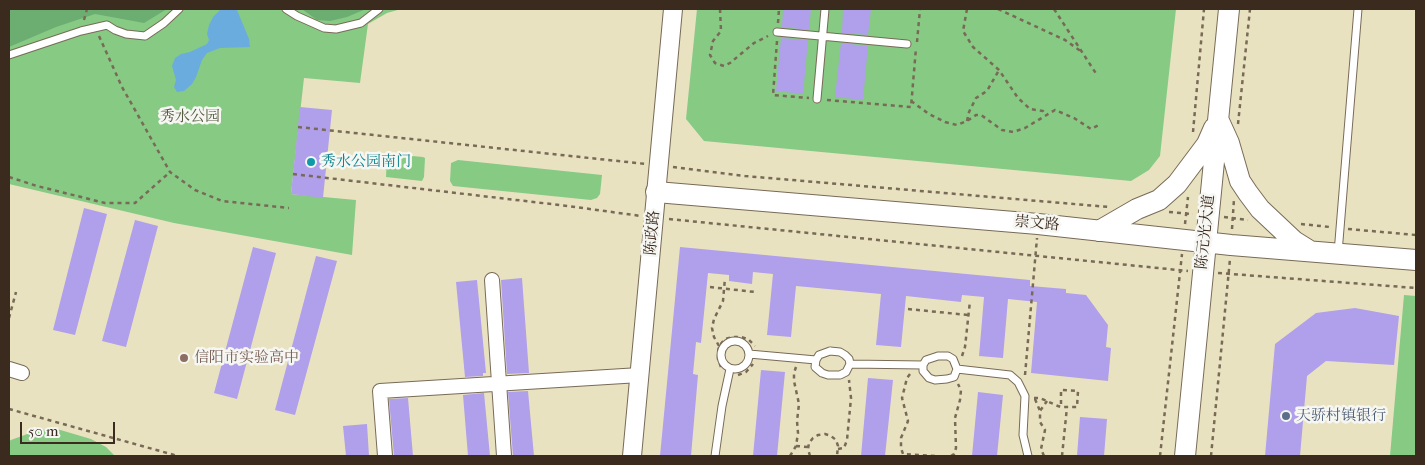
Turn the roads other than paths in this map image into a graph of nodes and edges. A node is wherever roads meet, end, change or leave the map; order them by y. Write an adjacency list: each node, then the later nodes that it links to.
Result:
1 (179, 9): 11 (lane)
2 (286, 9): 3 (lane)
3 (379, 9)
4 (673, 9): 14 (street, 陈政路)
5 (825, 9): 9 (lane)
6 (1229, 9): 13 (main road, 陈元光大道)
7 (1358, 9): 18 (lane)
8 (777, 34): 9 (lane)
9 (823, 36): 10 (lane); 12 (lane)
10 (907, 44)
11 (9, 55)
12 (817, 99)
13 (1218, 119): 15 (main road); 16 (main road, 陈元光大道); 17 (main road)
14 (656, 192): 15 (main road, 崇文路); 27 (street, 陈政路)
15 (1099, 231): 16 (main road, 崇文路)
16 (1206, 242): 17 (main road, 崇文路); 34 (main road, 陈元光大道)
17 (1312, 252): 18 (main road, 崇文路)
18 (1338, 254): 19 (main road, 崇文路)
19 (1416, 260)
20 (492, 280): 28 (street)
21 (750, 354): 22 (lane); 25 (lane); 25 (lane)
22 (816, 360): 23 (lane); 23 (lane)
23 (850, 364): 24 (lane)
24 (923, 365): 26 (lane); 26 (lane)
25 (730, 369): 32 (lane)
26 (957, 369): 33 (lane)
27 (640, 375): 28 (street); 31 (street, 陈政路)
28 (499, 384): 29 (street); 30 (street)
29 (385, 456)
30 (504, 456)
31 (632, 456)
32 (715, 456)
33 (1028, 456)
34 (1185, 456)

